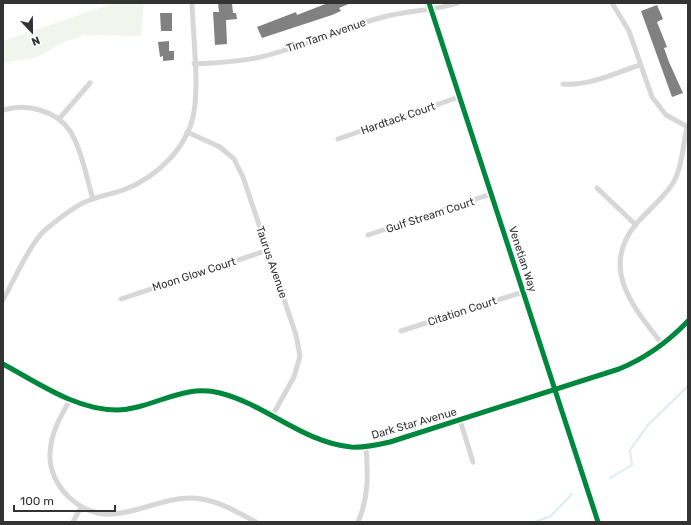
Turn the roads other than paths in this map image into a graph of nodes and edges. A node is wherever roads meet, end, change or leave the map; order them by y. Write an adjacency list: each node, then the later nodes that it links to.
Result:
1 (192, 3): 6 (street)
2 (429, 3): 5 (street, Venetian Way)
3 (458, 3): 5 (street, Tim Tam Avenue)
4 (612, 3): 7 (street)
5 (431, 10): 6 (street, Tim Tam Avenue); 10 (street, Venetian Way)
6 (194, 64): 14 (street)
7 (640, 65): 9 (street); 13 (street)
8 (90, 83): 12 (street)
9 (563, 84)
10 (459, 97): 15 (street, Hardtack Court); 17 (street, Venetian Way)
11 (3, 110): 12 (street)
12 (59, 119): 18 (street)
13 (688, 127): 19 (street)
14 (187, 132): 18 (street); 21 (street, Taurus Avenue)
15 (338, 139)
16 (597, 188): 19 (street)
17 (491, 194): 20 (street, Gulf Stream Court); 22 (street, Venetian Way)
18 (93, 199): 24 (street)
19 (636, 225): 27 (street)
20 (368, 235)
21 (268, 250): 23 (street, Moon Glow Court); 31 (street, Taurus Avenue)
22 (523, 292): 26 (street, Citation Court); 29 (street, Venetian Way)
23 (121, 298)
24 (3, 300)
25 (688, 321): 27 (street, Dark Star Avenue)
26 (401, 331)
27 (663, 345): 29 (street, Dark Star Avenue)
28 (3, 364): 30 (street, Dark Star Avenue)
29 (555, 389): 32 (street, Dark Star Avenue); 39 (street, Venetian Way)
30 (70, 400): 31 (street, Dark Star Avenue); 35 (street)
31 (272, 416): 33 (street, Dark Star Avenue)
32 (460, 420): 33 (street, Dark Star Avenue); 34 (street)
33 (366, 447): 38 (street)
34 (474, 462)
35 (81, 507): 36 (street); 37 (street)
36 (73, 522)
37 (256, 522)
38 (358, 522)
39 (598, 522)

